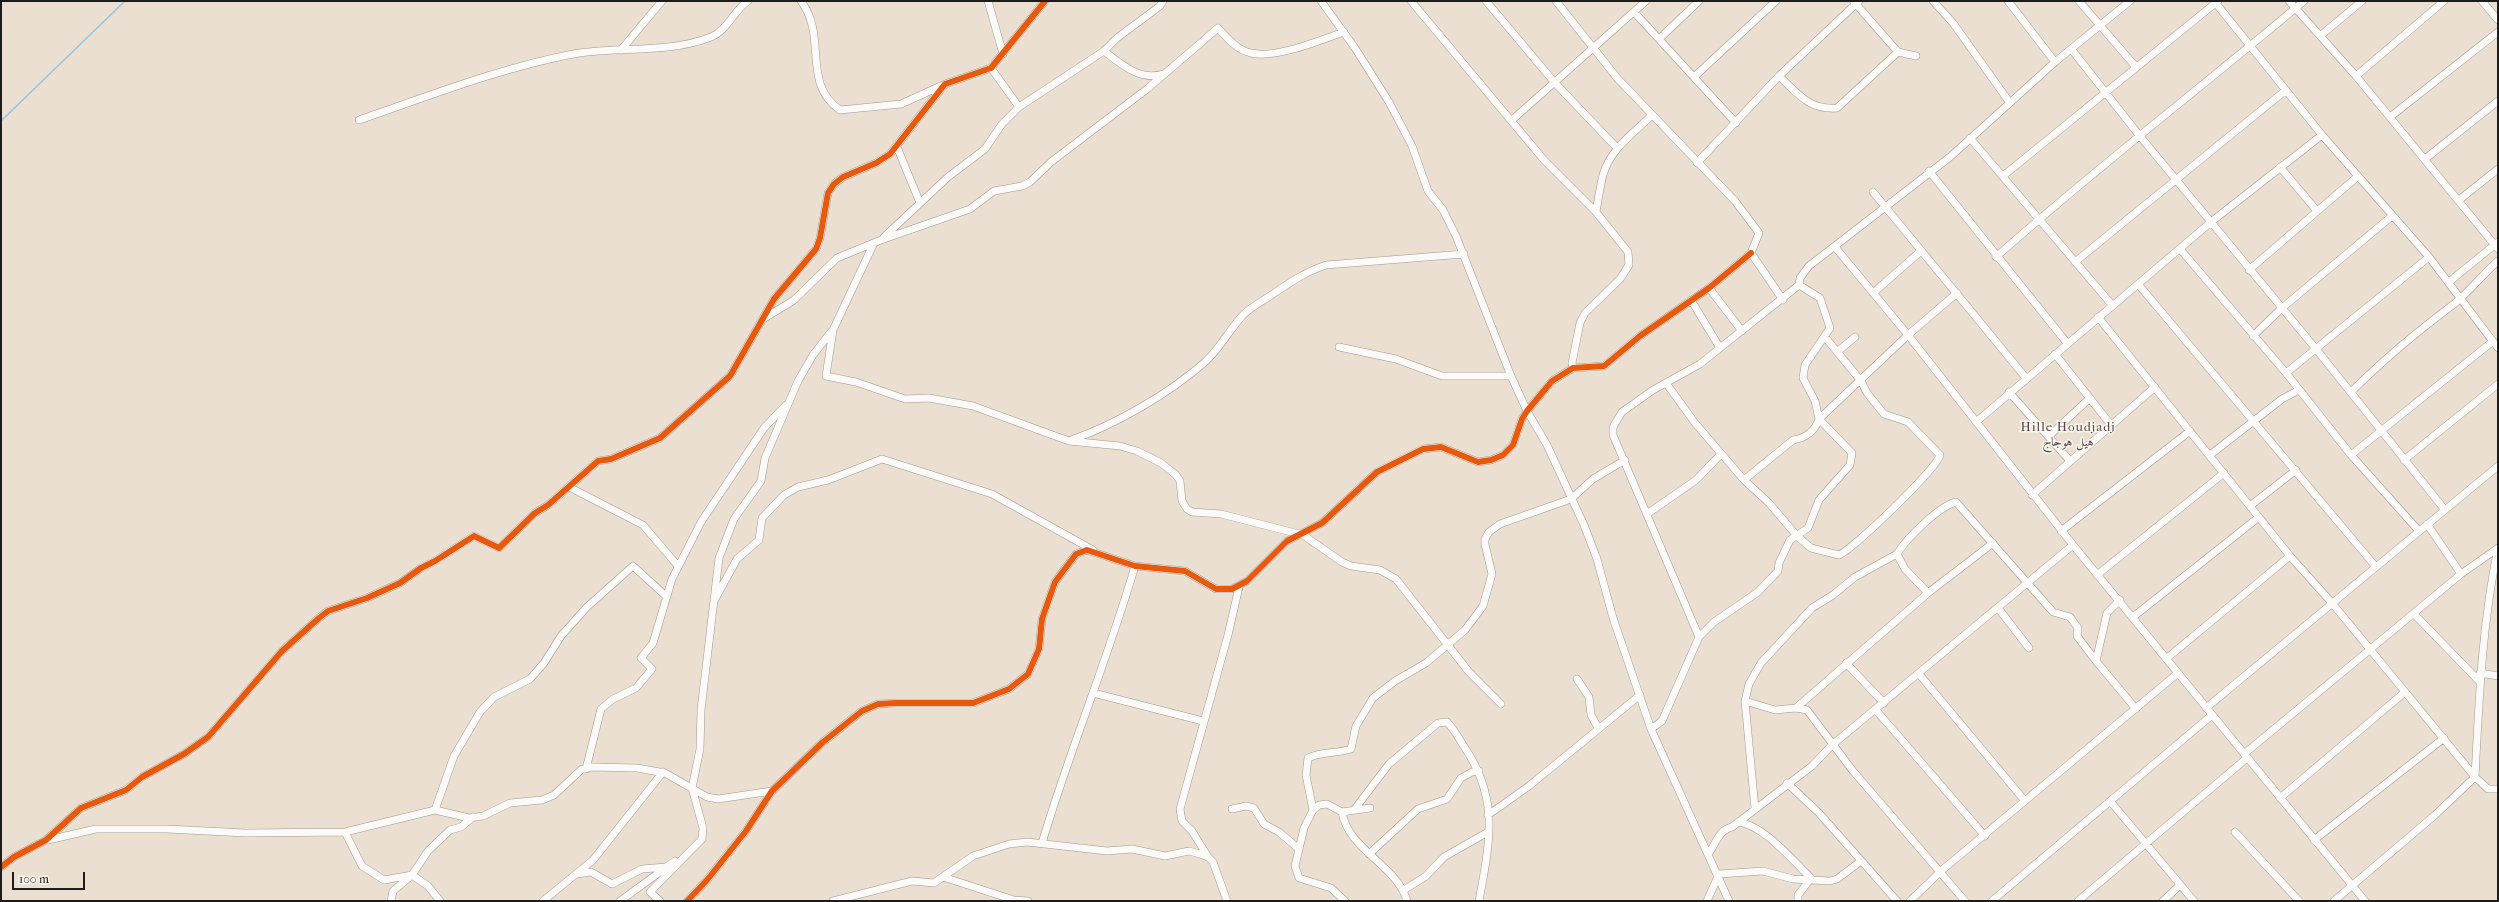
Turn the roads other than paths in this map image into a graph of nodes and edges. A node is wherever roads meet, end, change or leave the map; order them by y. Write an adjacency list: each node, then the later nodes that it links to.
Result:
1 (662, 1): 35 (street)
2 (748, 1): 35 (street)
3 (801, 1): 49 (street)
4 (988, 1): 39 (street)
5 (1046, 1): 39 (street)
6 (1163, 1): 37 (street)
7 (1321, 1): 29 (street)
8 (1411, 1): 58 (street)
9 (1486, 1): 48 (street)
10 (1556, 1): 34 (street)
11 (1646, 1): 25 (street)
12 (1699, 1): 32 (street)
13 (1776, 1): 47 (street)
14 (1934, 1): 53 (street)
15 (2008, 1): 42 (street)
16 (2079, 1): 28 (street)
17 (2130, 1): 28 (street)
18 (2290, 1): 26 (street)
19 (2304, 1): 26 (street)
20 (2362, 1): 31 (street)
21 (2444, 1): 46 (street)
22 (2482, 1): 27 (street)
23 (1856, 2): 38 (street); 45 (street)
24 (2216, 2): 33 (street); 43 (street)
25 (1636, 6): 32 (street); 34 (street)
26 (2296, 8): 31 (street); 33 (street)
27 (2498, 20)
28 (2100, 27): 36 (street); 43 (street)
29 (1344, 32): 41 (street); 89 (street)
30 (2498, 32): 56 (street)
31 (2320, 36): 46 (street)
32 (1659, 39): 47 (street)
33 (2251, 46): 50 (street); 61 (street)
34 (1592, 49): 48 (street); 55 (street)
35 (621, 50): 57 (street)
36 (2072, 50): 42 (street); 51 (street)
37 (1104, 51): 41 (street); 54 (street)
38 (1898, 52): 40 (street); 45 (street)
39 (1003, 54): 44 (street)
40 (1916, 56)
41 (1182, 59): 82 (street)
42 (2055, 62): 53 (street)
43 (2136, 66): 51 (street)
44 (991, 68): 49 (street); 54 (street)
45 (1778, 76): 59 (street)
46 (2356, 76): 56 (street)
47 (1694, 77): 59 (street)
48 (1554, 83): 58 (street); 64 (street)
49 (945, 84): 63 (street)
50 (2286, 90): 60 (street); 72 (street)
51 (2106, 93): 61 (street); 70 (street)
52 (2498, 101): 65 (street)
53 (2010, 103): 62 (street)
54 (1019, 107): 75 (street)
55 (1652, 116): 64 (street); 66 (street)
56 (2390, 118): 65 (street)
57 (359, 120)
58 (1512, 120): 78 (street)
59 (1736, 123): 66 (street)
60 (2322, 135): 67 (street); 71 (street)
61 (2138, 136): 72 (street); 80 (street)
62 (1970, 138): 69 (street); 70 (street)
63 (897, 146): 75 (street); 107 (street)
64 (1617, 148): 78 (street)
65 (2425, 160): 74 (street)
66 (1697, 163): 88 (street)
67 (2280, 167): 77 (street); 81 (street)
68 (2498, 169): 74 (street)
69 (1929, 171): 76 (street); 90 (street)
70 (2003, 176): 80 (street)
71 (2358, 177): 77 (street); 79 (street)
72 (2176, 180): 81 (street); 93 (street)
73 (1873, 192): 76 (street)
74 (2459, 200): 84 (street)
75 (920, 203): 82 (street)
76 (1885, 206): 85 (street); 87 (street)
77 (2317, 211): 94 (street)
78 (1596, 212): 122 (street)
79 (2392, 216): 91 (street); 105 (street)
80 (2039, 219): 90 (street); 93 (street)
81 (2211, 222): 86 (street); 94 (street)
82 (881, 240): 83 (street)
83 (872, 245): 107 (street); 108 (street)
84 (2497, 245): 95 (street)
85 (1835, 247): 97 (street); 99 (street)
86 (2180, 249): 96 (street); 111 (street)
87 (1922, 251): 99 (street); 100 (street)
88 (1751, 253): 98 (street); 103 (street)
89 (1464, 254): 124 (street); 143 (street)
90 (1996, 257): 115 (street)
91 (2429, 257): 95 (street); 119 (street)
92 (2498, 261): 101 (street)
93 (2076, 262): 104 (street)
94 (2249, 270): 105 (street)
95 (2449, 282): 101 (street)
96 (2138, 284): 104 (street); 138 (street)
97 (1799, 285): 103 (street); 112 (street)
98 (1710, 288): 102 (street); 109 (street)
99 (1873, 293): 110 (street)
100 (1956, 294): 110 (street); 125 (street)
101 (2460, 298): 114 (street); 132 (street)
102 (1691, 300): 117 (street); 122 (street)
103 (1783, 300): 109 (street)
104 (2112, 305): 106 (street)
105 (2282, 308): 111 (street); 119 (street)
106 (2098, 317): 115 (street); 129 (street)
107 (763, 319): 154 (street)
108 (833, 330): 134 (street); 143 (street)
109 (1742, 331): 117 (street)
110 (1908, 335): 126 (street); 137 (street)
111 (2253, 336): 123 (street)
112 (1825, 337): 120 (street); 136 (street)
113 (1855, 337): 120 (street)
114 (2492, 342): 118 (street); 140 (street)
115 (2067, 343): 121 (street)
116 (1339, 347): 124 (street)
117 (1720, 348): 127 (street)
118 (2498, 348)
119 (2316, 349): 123 (street); 132 (street)
120 (1837, 352): 126 (street)
121 (2054, 354): 125 (street); 133 (street)
122 (1573, 368): 135 (street)
123 (2286, 373): 130 (street)
124 (1511, 376): 135 (street)
125 (2026, 378): 131 (street)
126 (1861, 381): 136 (street); 165 (street)
127 (1666, 383): 144 (street); 147 (street)
128 (2498, 384): 148 (street)
129 (2155, 388): 139 (street); 141 (street)
130 (2299, 390): 138 (street); 146 (street)
131 (2009, 392): 137 (street); 142 (street)
132 (2351, 392): 140 (street)
133 (2089, 399): 139 (street); 142 (street)
134 (788, 403): 172 (street); 182 (street)
135 (1527, 411): 156 (street); 164 (street)
136 (1819, 419): 153 (street); 165 (street)
137 (1976, 422): 155 (street)
138 (2254, 422): 145 (street); 151 (street)
139 (2111, 425): 149 (street)
140 (2380, 430): 146 (street); 148 (street)
141 (2190, 431): 145 (street); 162 (street)
142 (2049, 436): 149 (street)
143 (1069, 441): 164 (street)
144 (1721, 454): 153 (street); 159 (street)
145 (2210, 455): 152 (street)
146 (2352, 455): 163 (street)
147 (1624, 460): 156 (street); 159 (street)
148 (2404, 460): 158 (street)
149 (2070, 461): 155 (street)
150 (2498, 466): 158 (street)
151 (2296, 470): 157 (street); 174 (street)
152 (2224, 473): 157 (street); 175 (street)
153 (1744, 480): 165 (street)
154 (568, 487): 172 (street); 242 (street)
155 (2032, 495): 162 (street)
156 (1571, 499): 188 (street); 202 (street)
157 (2250, 506): 160 (street)
158 (2445, 510): 161 (street)
159 (1647, 514): 187 (street)
160 (2259, 517): 171 (street); 186 (street)
161 (2427, 524): 163 (street); 176 (street)
162 (2061, 531): 167 (street)
163 (2419, 531): 174 (street)
164 (1303, 534): 178 (street); 188 (street)
165 (1797, 536): 187 (street)
166 (1993, 543): 170 (street); 177 (street); 179 (street)
167 (2073, 545): 175 (street); 177 (street)
168 (2498, 548): 176 (street); 194 (street)
169 (1096, 552): 173 (street); 182 (street); 224 (street)
170 (1897, 554): 179 (street); 203 (street)
171 (2290, 556): 183 (street); 191 (street)
172 (678, 566): 180 (street)
173 (1135, 566): 178 (street); 201 (street)
174 (2376, 567): 183 (street)
175 (2097, 574): 181 (street)
176 (2461, 574): 185 (street)
177 (2029, 583): 184 (street); 192 (street)
178 (1239, 587): 211 (street)
179 (1928, 593): 193 (street)
180 (667, 597): 217 (street); 231 (street)
181 (2120, 600): 186 (street); 192 (street)
182 (713, 603): 222 (street)
183 (2332, 603): 190 (street); 207 (street)
184 (1998, 608): 189 (street); 195 (street)
185 (2414, 614): 190 (street); 199 (street)
186 (2133, 617): 191 (street)
187 (1699, 637): 213 (street)
188 (1448, 644): 205 (street); 232 (street)
189 (2029, 648)
190 (2371, 650): 200 (street); 216 (street)
191 (2166, 659): 196 (street)
192 (2096, 661): 209 (street)
193 (1846, 663): 204 (street); 206 (street)
194 (2480, 673): 197 (street); 199 (street)
195 (1918, 674): 204 (street); 226 (street)
196 (2178, 674): 207 (street); 209 (street)
197 (2498, 676)
198 (1577, 679): 212 (street)
199 (2480, 682): 220 (street)
200 (2405, 692): 214 (street); 225 (street)
201 (1092, 693): 211 (street); 244 (street)
202 (1640, 694): 212 (street); 213 (street)
203 (1745, 701): 206 (street); 230 (street)
204 (1884, 703): 208 (street)
205 (1501, 704)
206 (1796, 708): 215 (street)
207 (2206, 708): 210 (street)
208 (1875, 709): 215 (street); 241 (street)
209 (2136, 709): 226 (street)
210 (2212, 715): 216 (street); 227 (street)
211 (1203, 721): 250 (street)
212 (1598, 728): 235 (street)
213 (1651, 728): 247 (street)
214 (2444, 738): 220 (street); 243 (street)
215 (1832, 745): 221 (street); 254 (street)
216 (2246, 756): 225 (street); 245 (street)
217 (586, 769): 219 (street); 236 (street)
218 (1478, 771): 233 (street); 235 (street); 248 (street)
219 (663, 772): 222 (street); 257 (street)
220 (2475, 777): 223 (street); 261 (street)
221 (1787, 783): 230 (street); 251 (street)
222 (692, 788): 224 (street); 249 (street)
223 (2498, 789)
224 (772, 791): 268 (street)
225 (2280, 798): 243 (street)
226 (2024, 801): 241 (street)
227 (2110, 801): 245 (street); 281 (street)
228 (1370, 808): 233 (street)
229 (1232, 809): 246 (street)
230 (1755, 809): 237 (street)
231 (435, 810): 236 (street); 238 (street)
232 (1313, 810): 234 (street); 246 (street)
233 (1354, 810): 234 (street)
234 (1342, 812): 248 (street)
235 (1488, 815): 239 (street)
236 (472, 817): 256 (street)
237 (1738, 822): 247 (street); 259 (street)
238 (345, 832): 242 (street); 256 (street)
239 (1488, 832): 262 (street); 274 (street)
240 (2235, 832): 285 (street)
241 (1985, 836): 254 (street)
242 (46, 840): 252 (street)
243 (2314, 840): 261 (street)
244 (1042, 843): 250 (street); 258 (street)
245 (2148, 844): 260 (street); 282 (street)
246 (1299, 849): 272 (street)
247 (1709, 853): 255 (street)
248 (1369, 854): 262 (street)
249 (684, 856): 253 (street); 267 (street)
250 (1208, 857): 271 (street)
251 (1861, 861): 259 (street); 278 (street)
252 (1, 867)
253 (666, 867): 257 (street); 266 (street)
254 (1942, 871): 279 (street); 280 (street)
255 (1719, 874): 259 (street); 275 (street); 276 (street)
256 (412, 875): 263 (street); 264 (street)
257 (575, 875): 265 (street)
258 (943, 878): 269 (street); 270 (street)
259 (1811, 878): 277 (street)
260 (2180, 885): 283 (street); 284 (street)
261 (2351, 885): 286 (street); 287 (street)
262 (1404, 890): 273 (street)
263 (391, 901)
264 (440, 901)
265 (543, 901)
266 (620, 901)
267 (660, 901)
268 (687, 901)
269 (833, 901)
270 (1028, 901)
271 (1227, 901)
272 (1345, 901)
273 (1407, 901)
274 (1479, 901)
275 (1707, 901)
276 (1729, 901)
277 (1798, 901)
278 (1897, 901)
279 (1910, 901)
280 (1965, 901)
281 (1992, 901)
282 (2078, 901)
283 (2163, 901)
284 (2194, 901)
285 (2299, 901)
286 (2334, 901)
287 (2365, 901)

